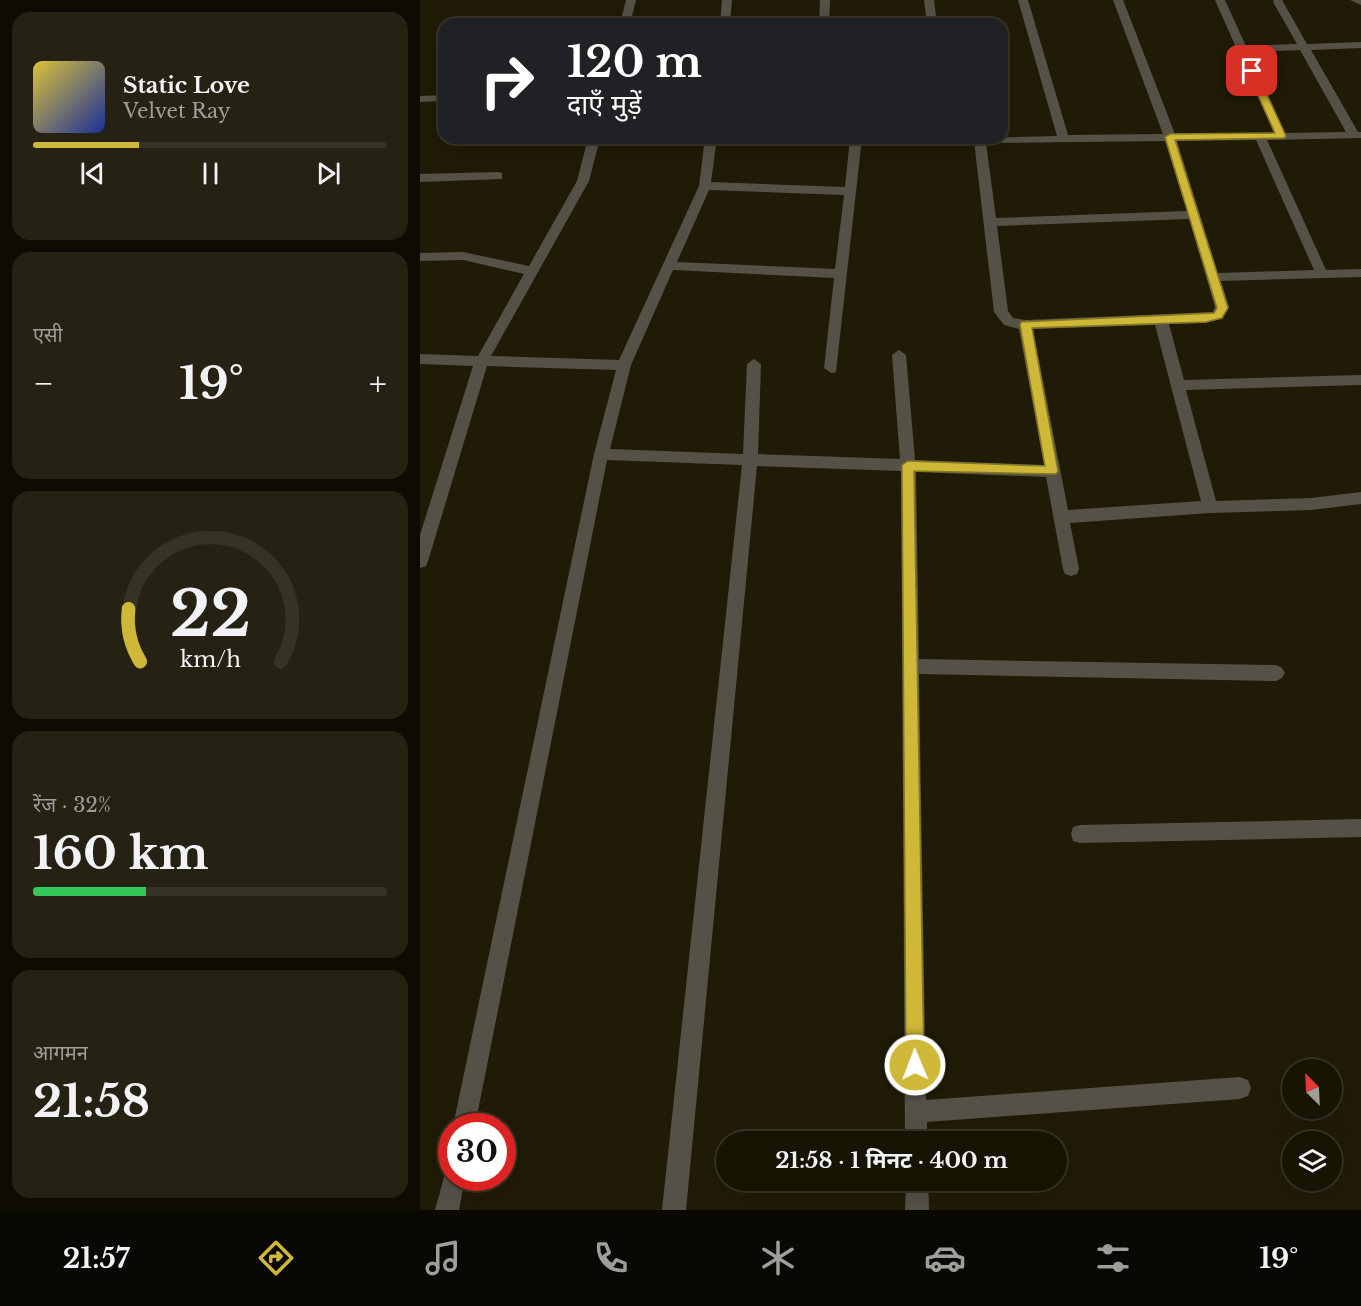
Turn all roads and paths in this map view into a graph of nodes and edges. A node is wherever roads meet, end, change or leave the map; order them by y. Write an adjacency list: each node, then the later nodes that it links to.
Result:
1 (631, 0): 11 (street)
2 (727, 0): 12 (street)
3 (825, 0): 13 (street)
4 (929, 0): 14 (street)
5 (1023, 0): 24 (street)
6 (1118, 0): 23 (street)
7 (1220, 0): 17 (street)
8 (1355, 0): 10 (street)
9 (1278, 2): 16 (street)
10 (1361, 2)
11 (626, 18)
12 (726, 18)
13 (824, 18)
14 (931, 18)
15 (1361, 45): 16 (street)
16 (1304, 47): 17 (street); 20 (street)
17 (1242, 49): 22 (street)
18 (438, 98): 19 (street)
19 (420, 99)
20 (1357, 135): 22 (street)
21 (1260, 136): 22 (street); 23 (street); 41 (street)
22 (1281, 136)
23 (1170, 137): 24 (street); 34 (street)
24 (1063, 138): 25 (street)
25 (1008, 139)
26 (592, 144): 38 (street)
27 (710, 144): 32 (street)
28 (854, 144): 33 (street)
29 (979, 144): 35 (street)
30 (498, 176): 31 (street)
31 (420, 178)
32 (705, 186): 33 (street); 37 (street)
33 (850, 191): 40 (street)
34 (1194, 216): 35 (street); 42 (street)
35 (989, 222): 44 (street)
36 (420, 257): 38 (street)
37 (669, 266): 40 (street); 49 (street)
38 (532, 271): 47 (street)
39 (1361, 273): 41 (street)
40 (841, 274): 50 (street)
41 (1322, 274): 42 (street)
42 (1213, 277): 43 (street)
43 (1161, 320): 44 (street); 52 (street)
44 (1025, 325): 56 (street)
45 (900, 355): 55 (street)
46 (420, 359): 47 (street)
47 (482, 360): 49 (street); 60 (street)
48 (754, 364): 54 (street)
49 (624, 365): 53 (street)
50 (831, 368)
51 (1361, 380): 52 (street)
52 (1178, 385): 58 (street)
53 (601, 454): 54 (street); 68 (street)
54 (750, 460): 55 (street); 73 (street)
55 (908, 465): 56 (street); 62 (street)
56 (1052, 471): 59 (street)
57 (1361, 498): 58 (street)
58 (1210, 507): 59 (street)
59 (1061, 517): 61 (street)
60 (420, 561)
61 (1071, 569)
62 (910, 666): 63 (street); 67 (street)
63 (1276, 674)
64 (1361, 828): 65 (street)
65 (1080, 834)
66 (1240, 1088): 67 (street)
67 (916, 1112): 69 (street)
68 (467, 1113)
69 (916, 1131)
70 (451, 1191): 72 (street)
71 (917, 1191): 74 (street)
72 (447, 1210)
73 (674, 1210)
74 (917, 1210)

